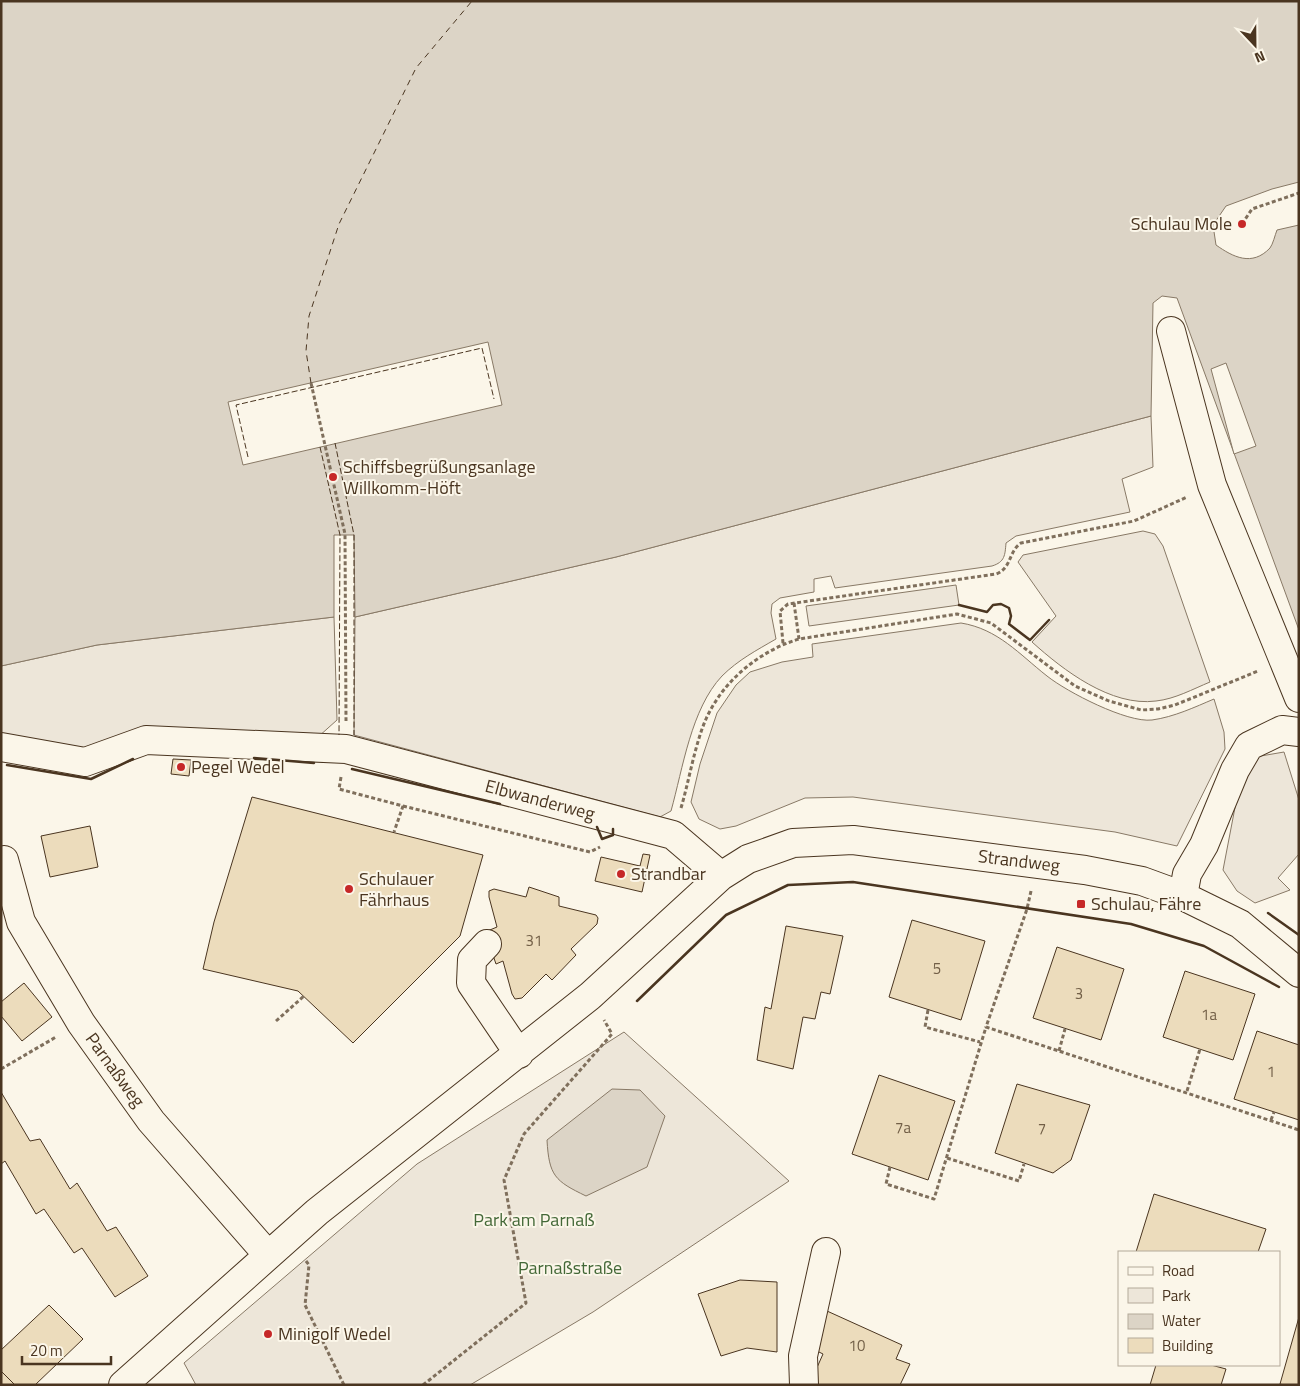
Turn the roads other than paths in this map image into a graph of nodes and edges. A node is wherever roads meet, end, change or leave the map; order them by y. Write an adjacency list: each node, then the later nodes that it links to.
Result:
1 (1171, 330): 2 (street)
2 (1299, 698)
3 (1299, 732): 7 (street)
4 (1, 747): 6 (street, Elbwanderweg)
5 (4, 860): 12 (street, Parnaßweg)
6 (721, 876): 7 (street, Strandweg); 10 (street)
7 (1183, 896): 9 (street, Strandweg)
8 (487, 944): 10 (street)
9 (1299, 973)
10 (519, 1054): 12 (street)
11 (826, 1252): 14 (street)
12 (268, 1255): 13 (street)
13 (123, 1385)
14 (804, 1385)

